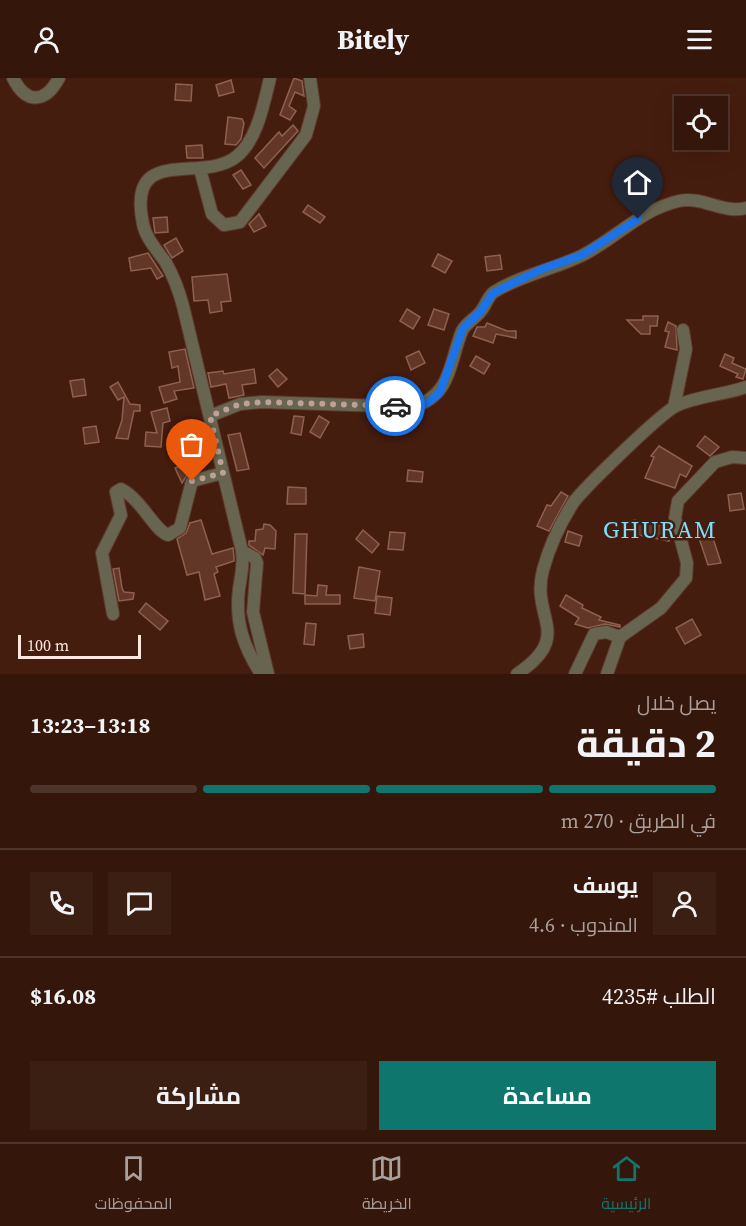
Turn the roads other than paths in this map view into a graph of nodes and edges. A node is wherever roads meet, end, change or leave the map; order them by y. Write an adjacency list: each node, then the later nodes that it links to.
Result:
1 (13, 78): 2 (street)
2 (59, 78)
3 (270, 78): 5 (street)
4 (310, 78): 5 (street)
5 (200, 169): 10 (street)
6 (746, 208): 10 (street)
7 (683, 330): 9 (street)
8 (746, 387): 9 (street)
9 (674, 407): 18 (street)
10 (210, 416): 12 (street)
11 (746, 458): 15 (street)
12 (223, 473): 13 (street); 14 (street)
13 (242, 551): 16 (street); 17 (street)
14 (113, 614)
15 (620, 637): 19 (street); 20 (street)
16 (261, 674)
17 (268, 674)
18 (517, 674)
19 (575, 674)
20 (607, 674)

